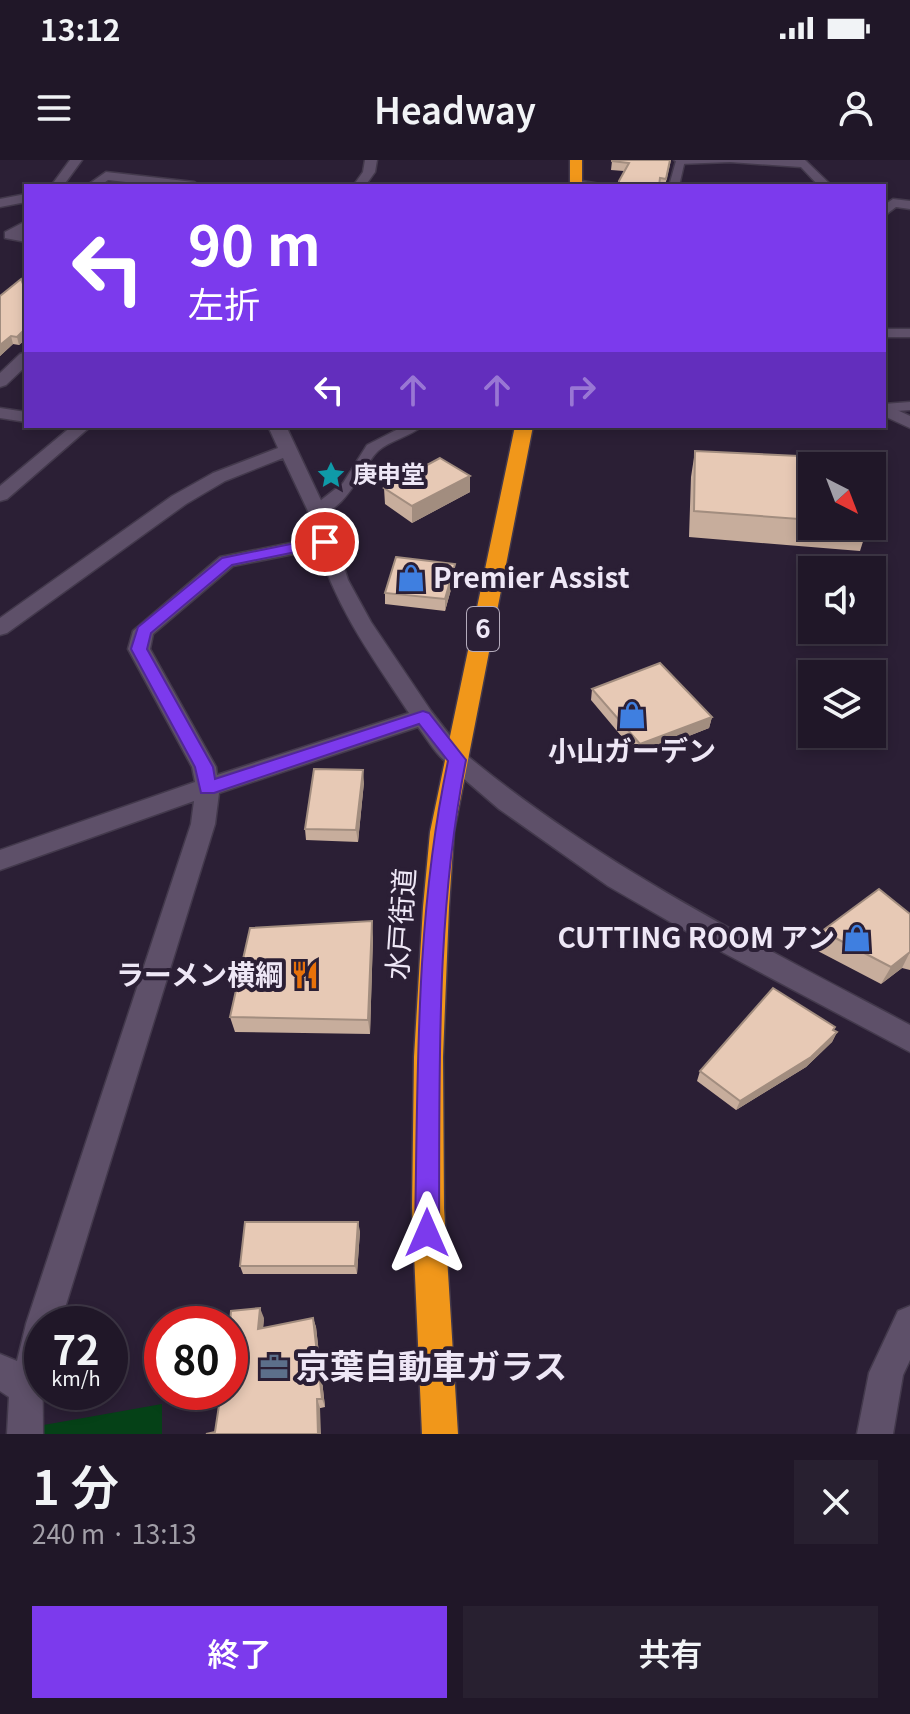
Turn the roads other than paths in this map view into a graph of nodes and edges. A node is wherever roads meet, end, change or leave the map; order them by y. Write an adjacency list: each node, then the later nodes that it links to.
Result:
1 (76, 160): 7 (street)
2 (371, 160): 10 (street)
3 (576, 160): 11 (highway)
4 (680, 160): 5 (street); 12 (lane)
5 (725, 160)
6 (735, 160): 13 (street)
7 (58, 184)
8 (95, 184): 9 (street)
9 (176, 184)
10 (360, 184)
11 (576, 184)
12 (674, 184)
13 (824, 184)
14 (24, 198): 15 (street)
15 (0, 203)
16 (910, 205): 17 (street)
17 (886, 210)
18 (24, 233): 19 (street)
19 (0, 253)
20 (886, 333): 21 (lane)
21 (910, 333)
22 (24, 359): 23 (street)
23 (0, 382)
24 (910, 406): 25 (lane)
25 (886, 408)
26 (886, 409): 29 (street)
27 (0, 413): 28 (street)
28 (24, 417)
29 (910, 423)
30 (80, 428): 35 (street)
31 (278, 428): 34 (street)
32 (411, 428): 36 (lane)
33 (524, 428): 40 (highway, 水戸街道 / 6)
34 (288, 450): 36 (street); 38 (street)
35 (0, 495)
36 (317, 511): 37 (street)
37 (325, 542): 39 (street); 41 (street)
38 (0, 628)
39 (423, 717): 40 (street); 41 (street)
40 (457, 760): 43 (street); 49 (highway, 水戸街道 / 6)
41 (208, 788): 42 (street); 44 (street)
42 (0, 860)
43 (910, 1039)
44 (49, 1306)
45 (910, 1323): 50 (street)
46 (24, 1361): 47 (street)
47 (14, 1380): 48 (street)
48 (25, 1434)
49 (440, 1434)
50 (875, 1434)

